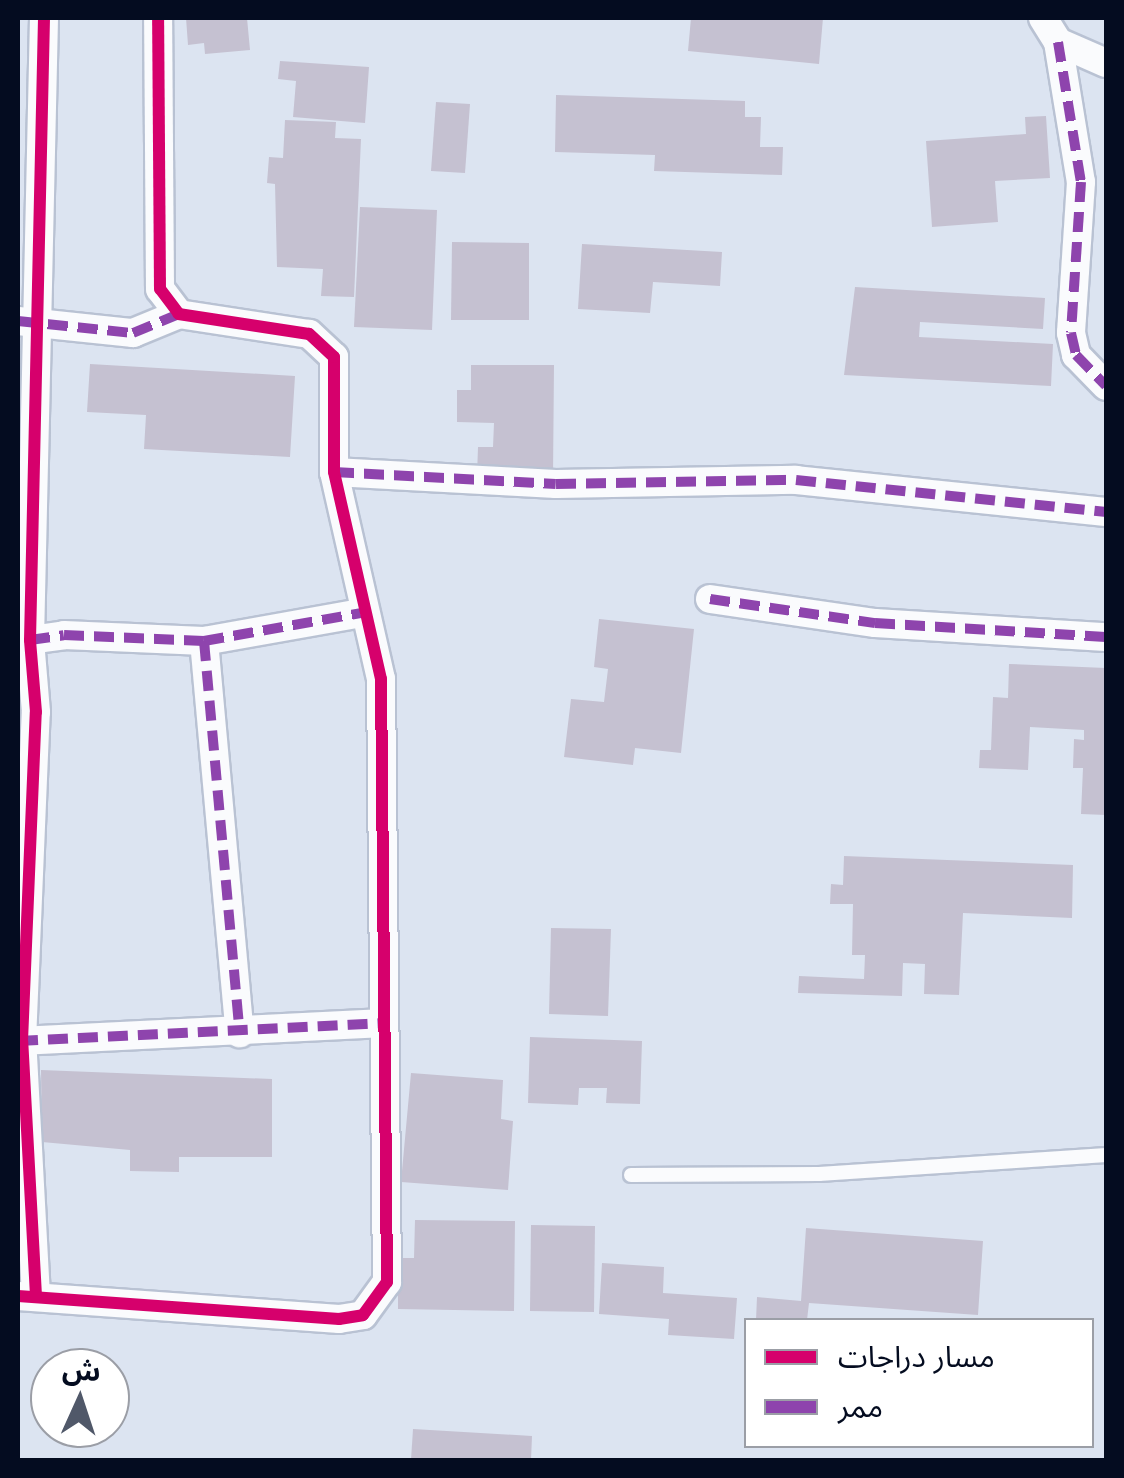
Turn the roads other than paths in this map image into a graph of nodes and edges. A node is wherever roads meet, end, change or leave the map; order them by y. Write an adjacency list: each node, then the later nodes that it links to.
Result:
1 (44, 18): 6 (street)
2 (158, 18): 7 (street)
3 (1044, 18): 4 (street)
4 (1058, 42): 5 (street); 9 (street)
5 (1106, 63)
6 (30, 147): 8 (street)
7 (179, 314): 8 (street); 11 (street)
8 (30, 324): 10 (street)
9 (1106, 386)
10 (28, 428): 14 (street)
11 (334, 472): 12 (street); 15 (street)
12 (1106, 512)
13 (710, 599): 16 (street)
14 (25, 600): 17 (street)
15 (362, 613): 18 (street); 19 (street)
16 (1106, 637)
17 (30, 640): 18 (street); 21 (street)
18 (204, 641): 20 (street)
19 (381, 1023): 20 (street); 24 (street)
20 (240, 1033): 21 (street)
21 (20, 1041): 24 (street)
22 (1106, 1154): 23 (lane)
23 (631, 1174)
24 (27, 1296)

